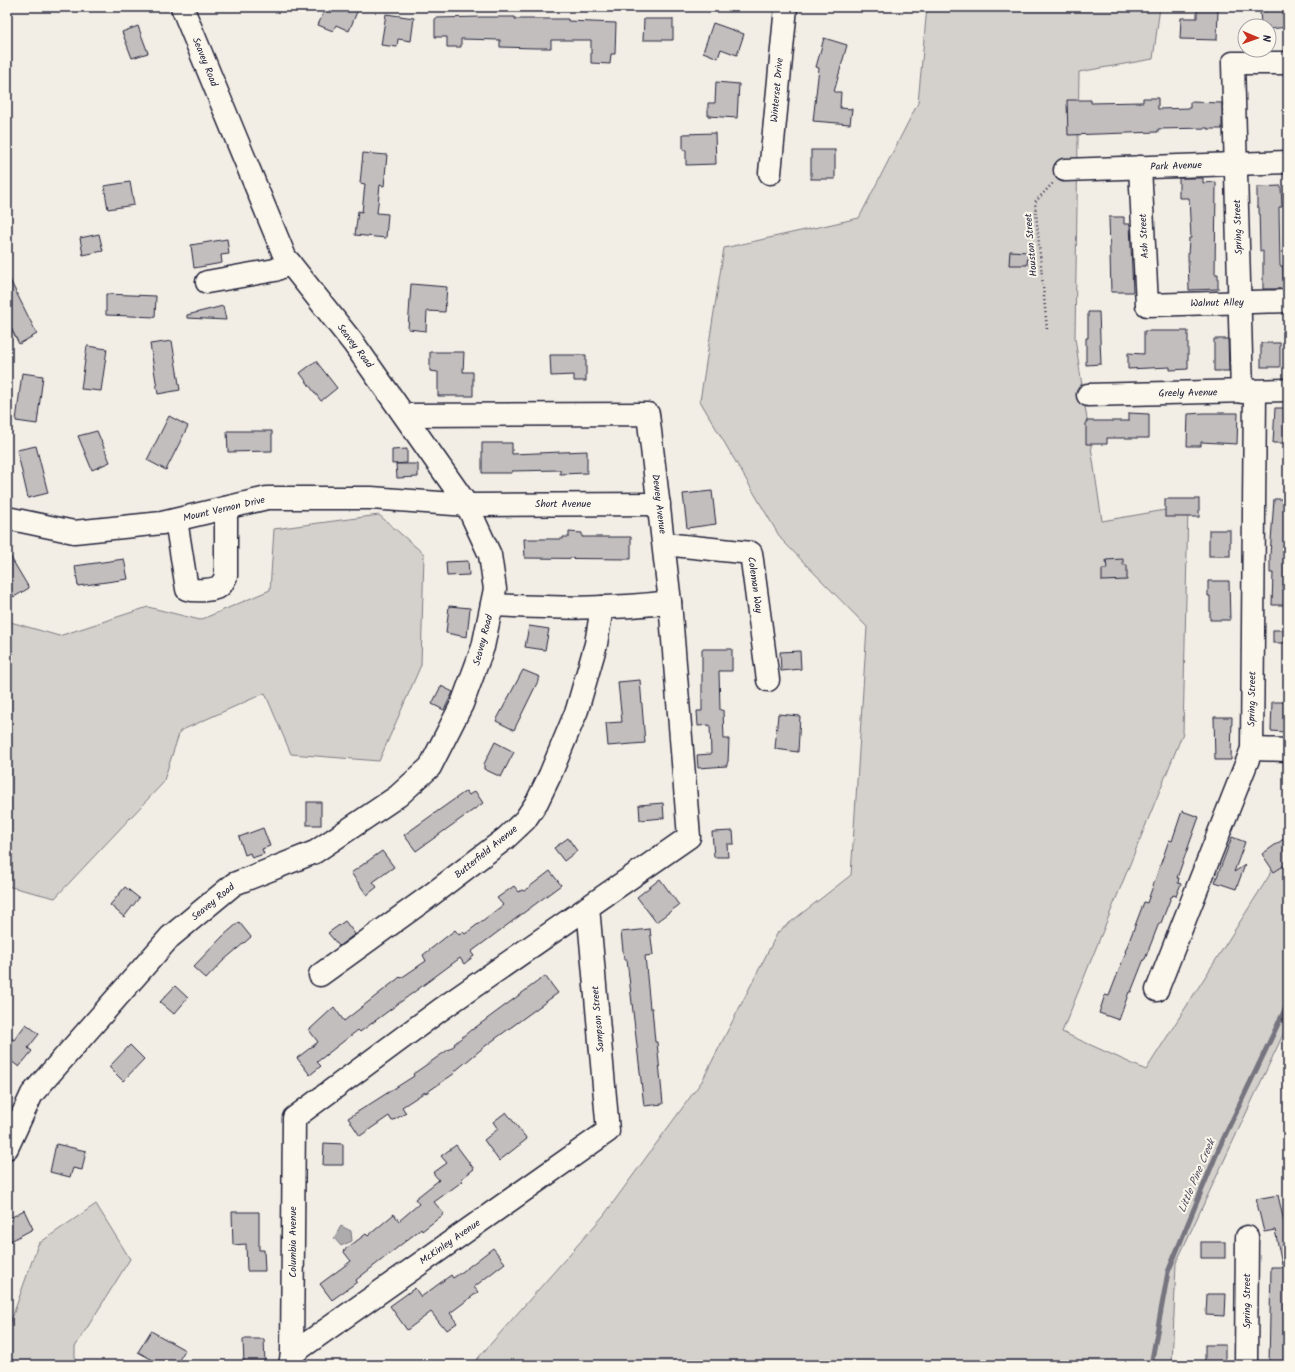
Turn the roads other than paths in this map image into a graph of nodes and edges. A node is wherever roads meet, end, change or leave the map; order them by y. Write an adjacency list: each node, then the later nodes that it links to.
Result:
1 (182, 7): 9 (street, Seavey Road)
2 (783, 8): 8 (street, Winterset Drive)
3 (1288, 63): 5 (street, Spring Street)
4 (1288, 162): 5 (street, Park Avenue)
5 (1236, 164): 6 (street, Park Avenue); 12 (street, Spring Street)
6 (1140, 167): 7 (street, Park Avenue); 13 (street, Ash Street)
7 (1065, 170)
8 (770, 173)
9 (290, 263): 10 (street); 17 (street, Seavey Road)
10 (207, 282)
11 (1288, 301): 12 (street, Walnut Alley)
12 (1240, 303): 13 (street, Walnut Alley); 15 (street, Spring Street)
13 (1147, 305)
14 (1288, 390): 15 (street, Greely Avenue)
15 (1249, 391): 16 (street, Greely Avenue); 28 (street, Spring Street)
16 (1088, 395)
17 (405, 415): 18 (street, Dewey Avenue); 19 (street, Seavey Road)
18 (659, 504): 19 (street, Short Avenue); 23 (street, Dewey Avenue)
19 (467, 505): 20 (street, Mount Vernon Drive); 25 (street, Seavey Road)
20 (226, 508): 22 (street, Mount Vernon Drive); 22 (street)
21 (7, 518): 22 (street, Mount Vernon Drive)
22 (176, 520)
23 (664, 544): 24 (street, Dewey Avenue); 27 (street, Coleman Way)
24 (670, 602): 26 (street); 30 (street, Dewey Avenue)
25 (492, 605): 26 (street); 34 (street, Seavey Road)
26 (602, 607): 31 (street, Butterfield Avenue)
27 (768, 680)
28 (1252, 750): 29 (street); 32 (street, Spring Street)
29 (1288, 750)
30 (588, 907): 33 (street, Sampson Street); 36 (street, Columbia Avenue)
31 (320, 975)
32 (1157, 990)
33 (608, 1131): 36 (street, McKinley Avenue)
34 (7, 1148)
35 (1247, 1237): 37 (street, Spring Street)
36 (291, 1359)
37 (1246, 1365)

